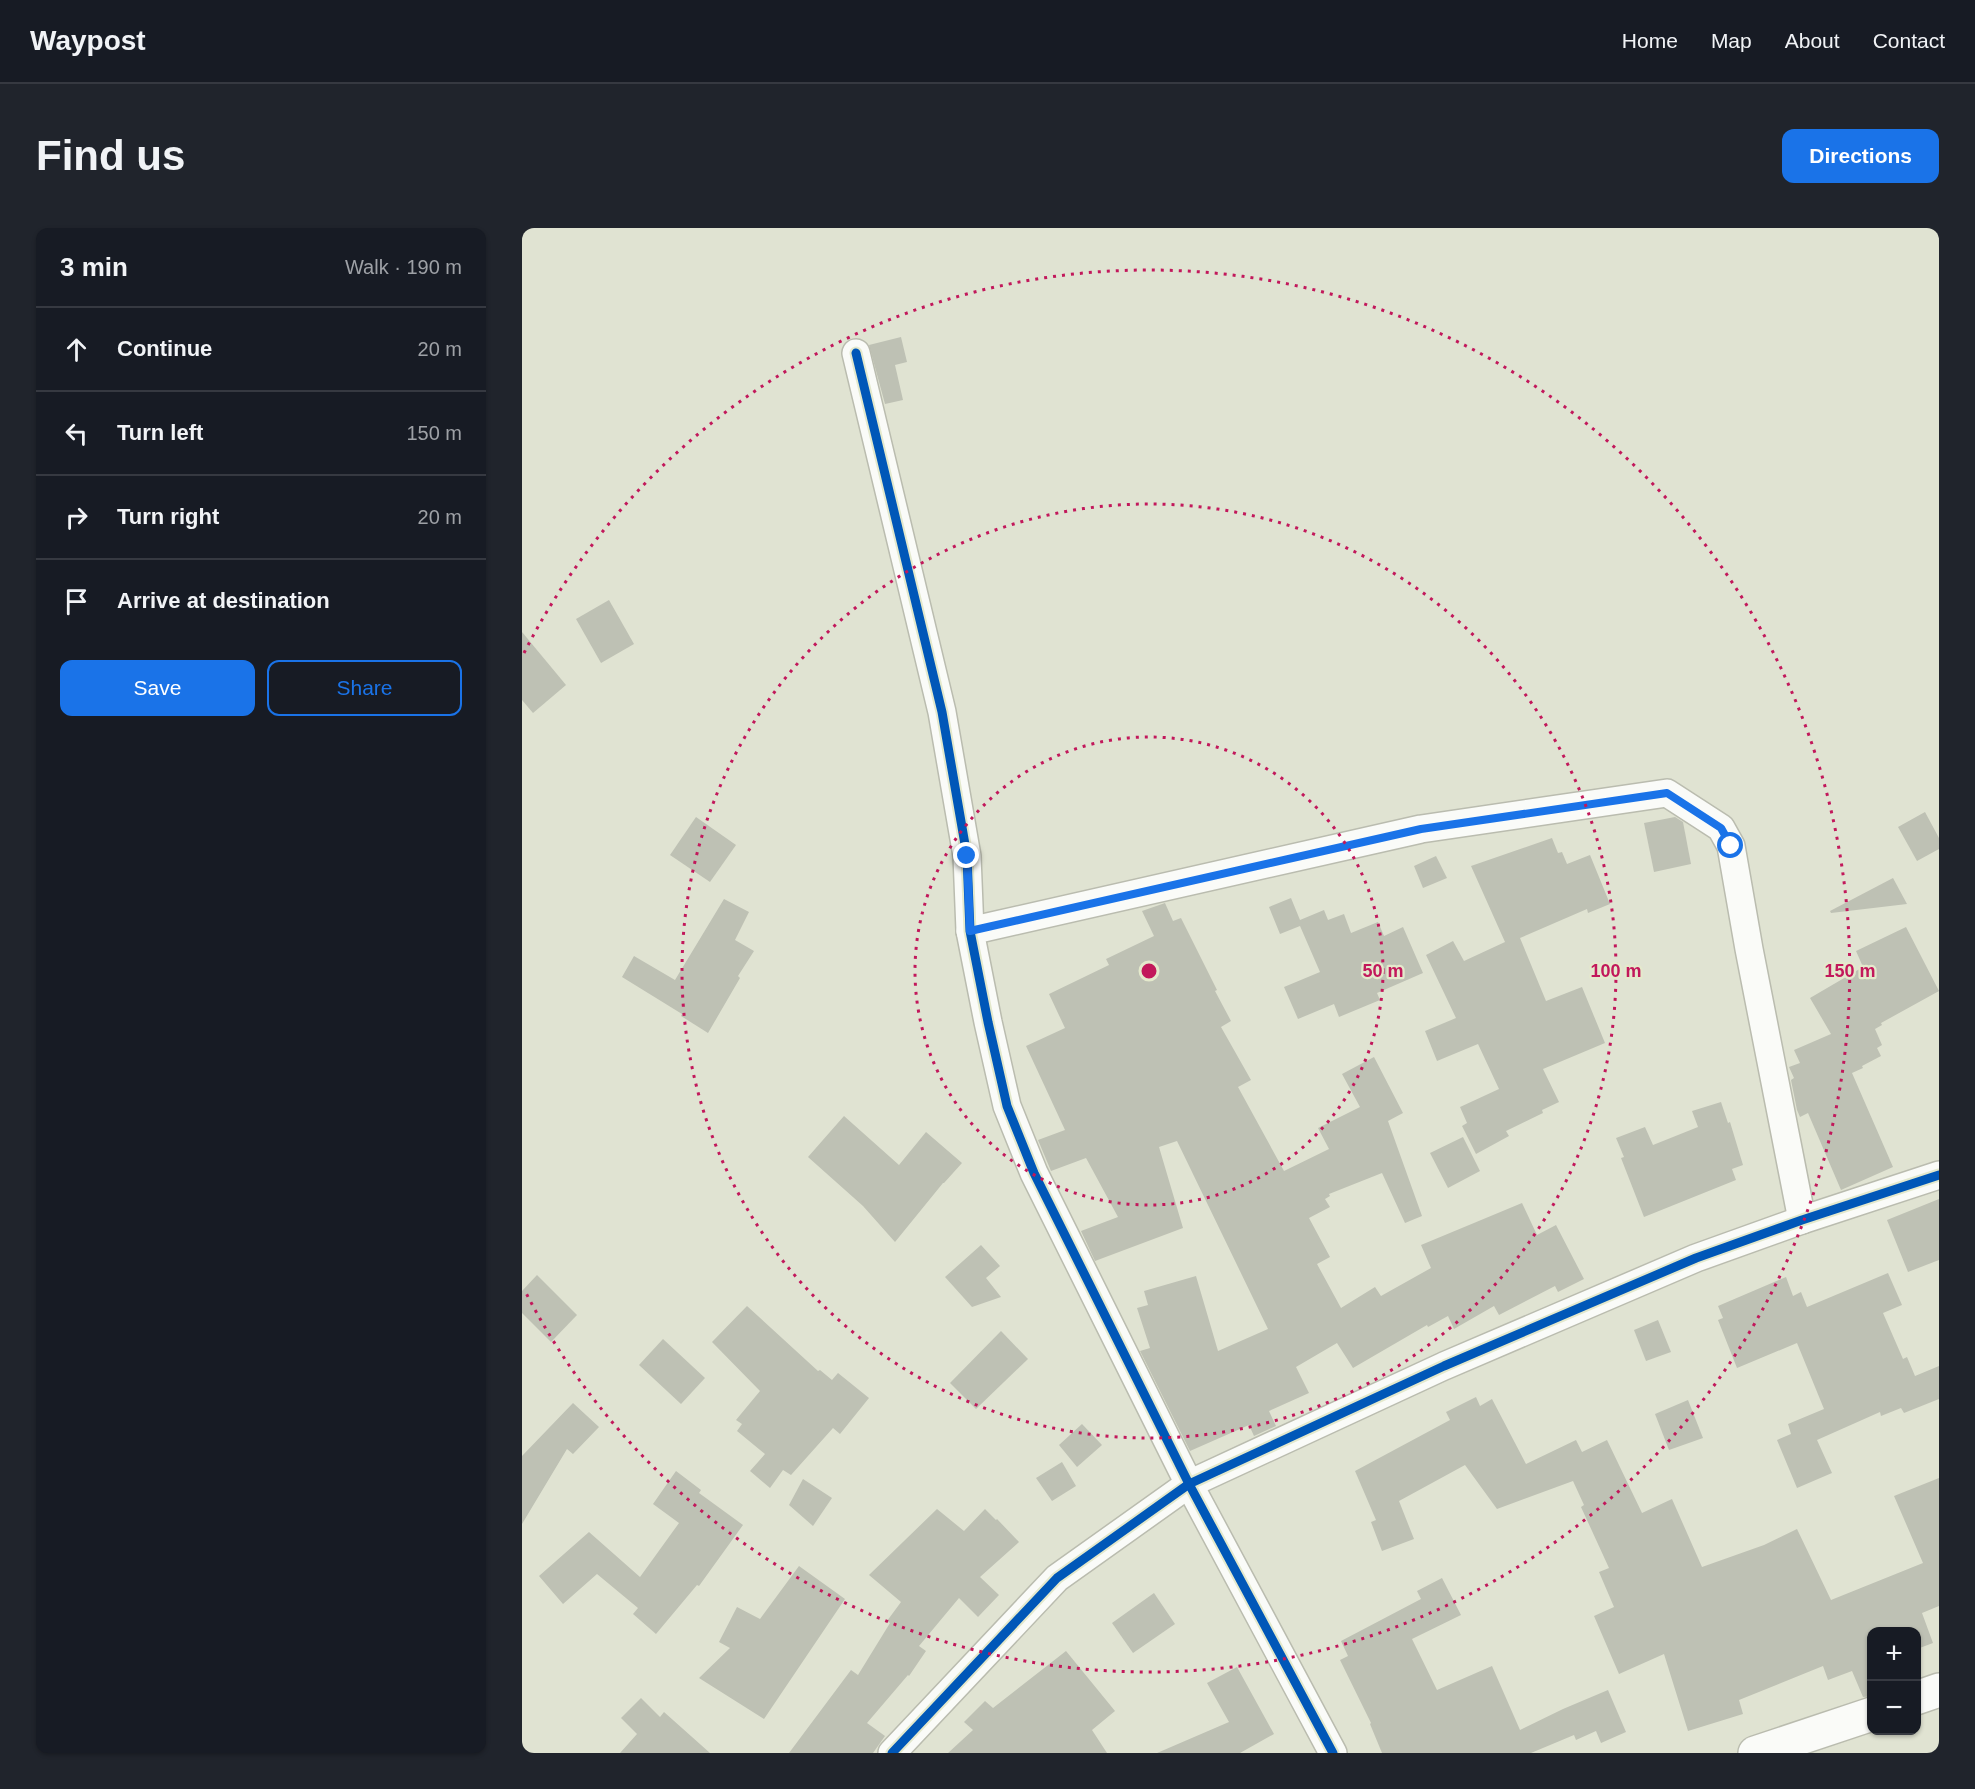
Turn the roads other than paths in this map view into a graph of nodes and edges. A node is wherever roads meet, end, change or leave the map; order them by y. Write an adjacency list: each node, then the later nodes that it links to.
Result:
1 (856, 353): 2 (street)
2 (970, 931): 4 (street); 5 (street)
3 (1939, 1175): 4 (street)
4 (1802, 1220): 5 (street)
5 (1189, 1485): 9 (street); 10 (street)
6 (1939, 1689): 7 (main road)
7 (1921, 1696)
8 (1867, 1716): 11 (main road)
9 (892, 1753)
10 (1333, 1753)
11 (1755, 1753)

